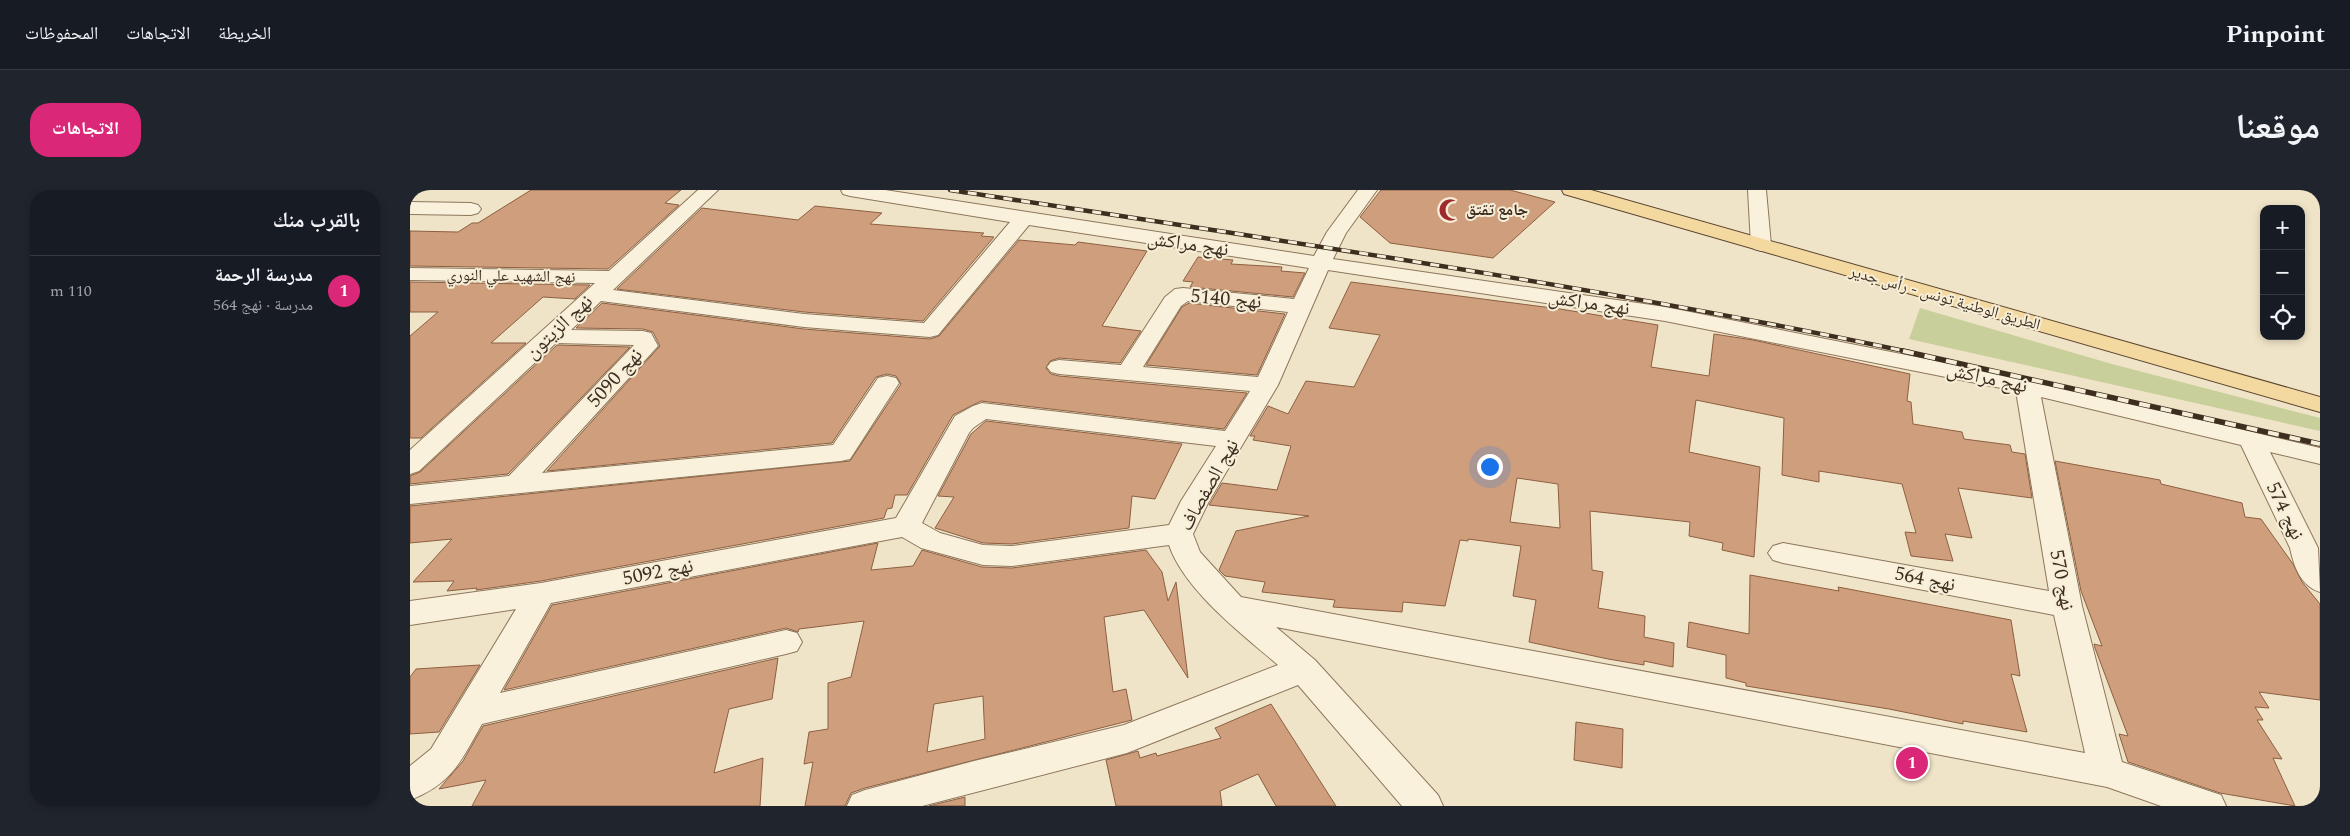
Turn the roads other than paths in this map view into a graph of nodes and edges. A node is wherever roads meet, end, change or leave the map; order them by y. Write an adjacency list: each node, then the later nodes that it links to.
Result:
1 (709, 190): 12 (street, نهج الزيتون)
2 (850, 190): 8 (street, نهج مراكش)
3 (1368, 190): 10 (street, نهج الصفصاف)
4 (1571, 190): 9 (main road, الطريق الوطنية تونس - رأس جدير)
5 (1757, 190): 9 (street)
6 (410, 208): 7 (street)
7 (471, 209)
8 (1023, 219): 10 (street, نهج مراكش); 13 (street)
9 (1761, 245): 21 (main road, الطريق الوطنية تونس - رأس جدير)
10 (1320, 263): 14 (street, نهج الصفصاف); 20 (street, نهج مراكش)
11 (410, 274): 12 (street, نهج الشهيد علي النوري)
12 (613, 278): 13 (street, نهج الزيتون)
13 (594, 294): 15 (street, نهج الزيتون)
14 (1303, 307): 17 (street, نهج 5140); 19 (street, نهج الصفصاف)
15 (551, 336): 25 (street, نهج الزيتون); 26 (street, نهج 5090)
16 (1059, 367): 17 (street)
17 (1129, 371): 19 (street)
18 (887, 383): 26 (street)
19 (1266, 385): 22 (street, نهج الصفصاف)
20 (2027, 386): 23 (street, نهج مراكش); 33 (street, نهج 570)
21 (2320, 405)
22 (1232, 440): 28 (street); 29 (street, نهج الصفصاف)
23 (2251, 440): 24 (street, نهج مراكش); 31 (street, نهج 574)
24 (2320, 456)
25 (410, 465)
26 (517, 484): 27 (street)
27 (410, 495)
28 (906, 526): 29 (street); 32 (street, نهج 5092)
29 (1179, 534): 34 (street, نهج الصفصاف)
30 (1784, 554): 33 (street, نهج 564)
31 (2320, 581)
32 (541, 594): 35 (street, نهج 5092); 38 (street)
33 (2067, 606): 39 (street, نهج 570)
34 (1232, 607): 37 (street, نهج الصفصاف); 39 (street)
35 (410, 613)
36 (786, 642): 38 (street)
37 (1304, 669): 41 (street); 42 (street, نهج الصفصاف)
38 (471, 713): 40 (street)
39 (2107, 772): 43 (street)
40 (410, 784)
41 (865, 806)
42 (1425, 806)
43 (2208, 806)

